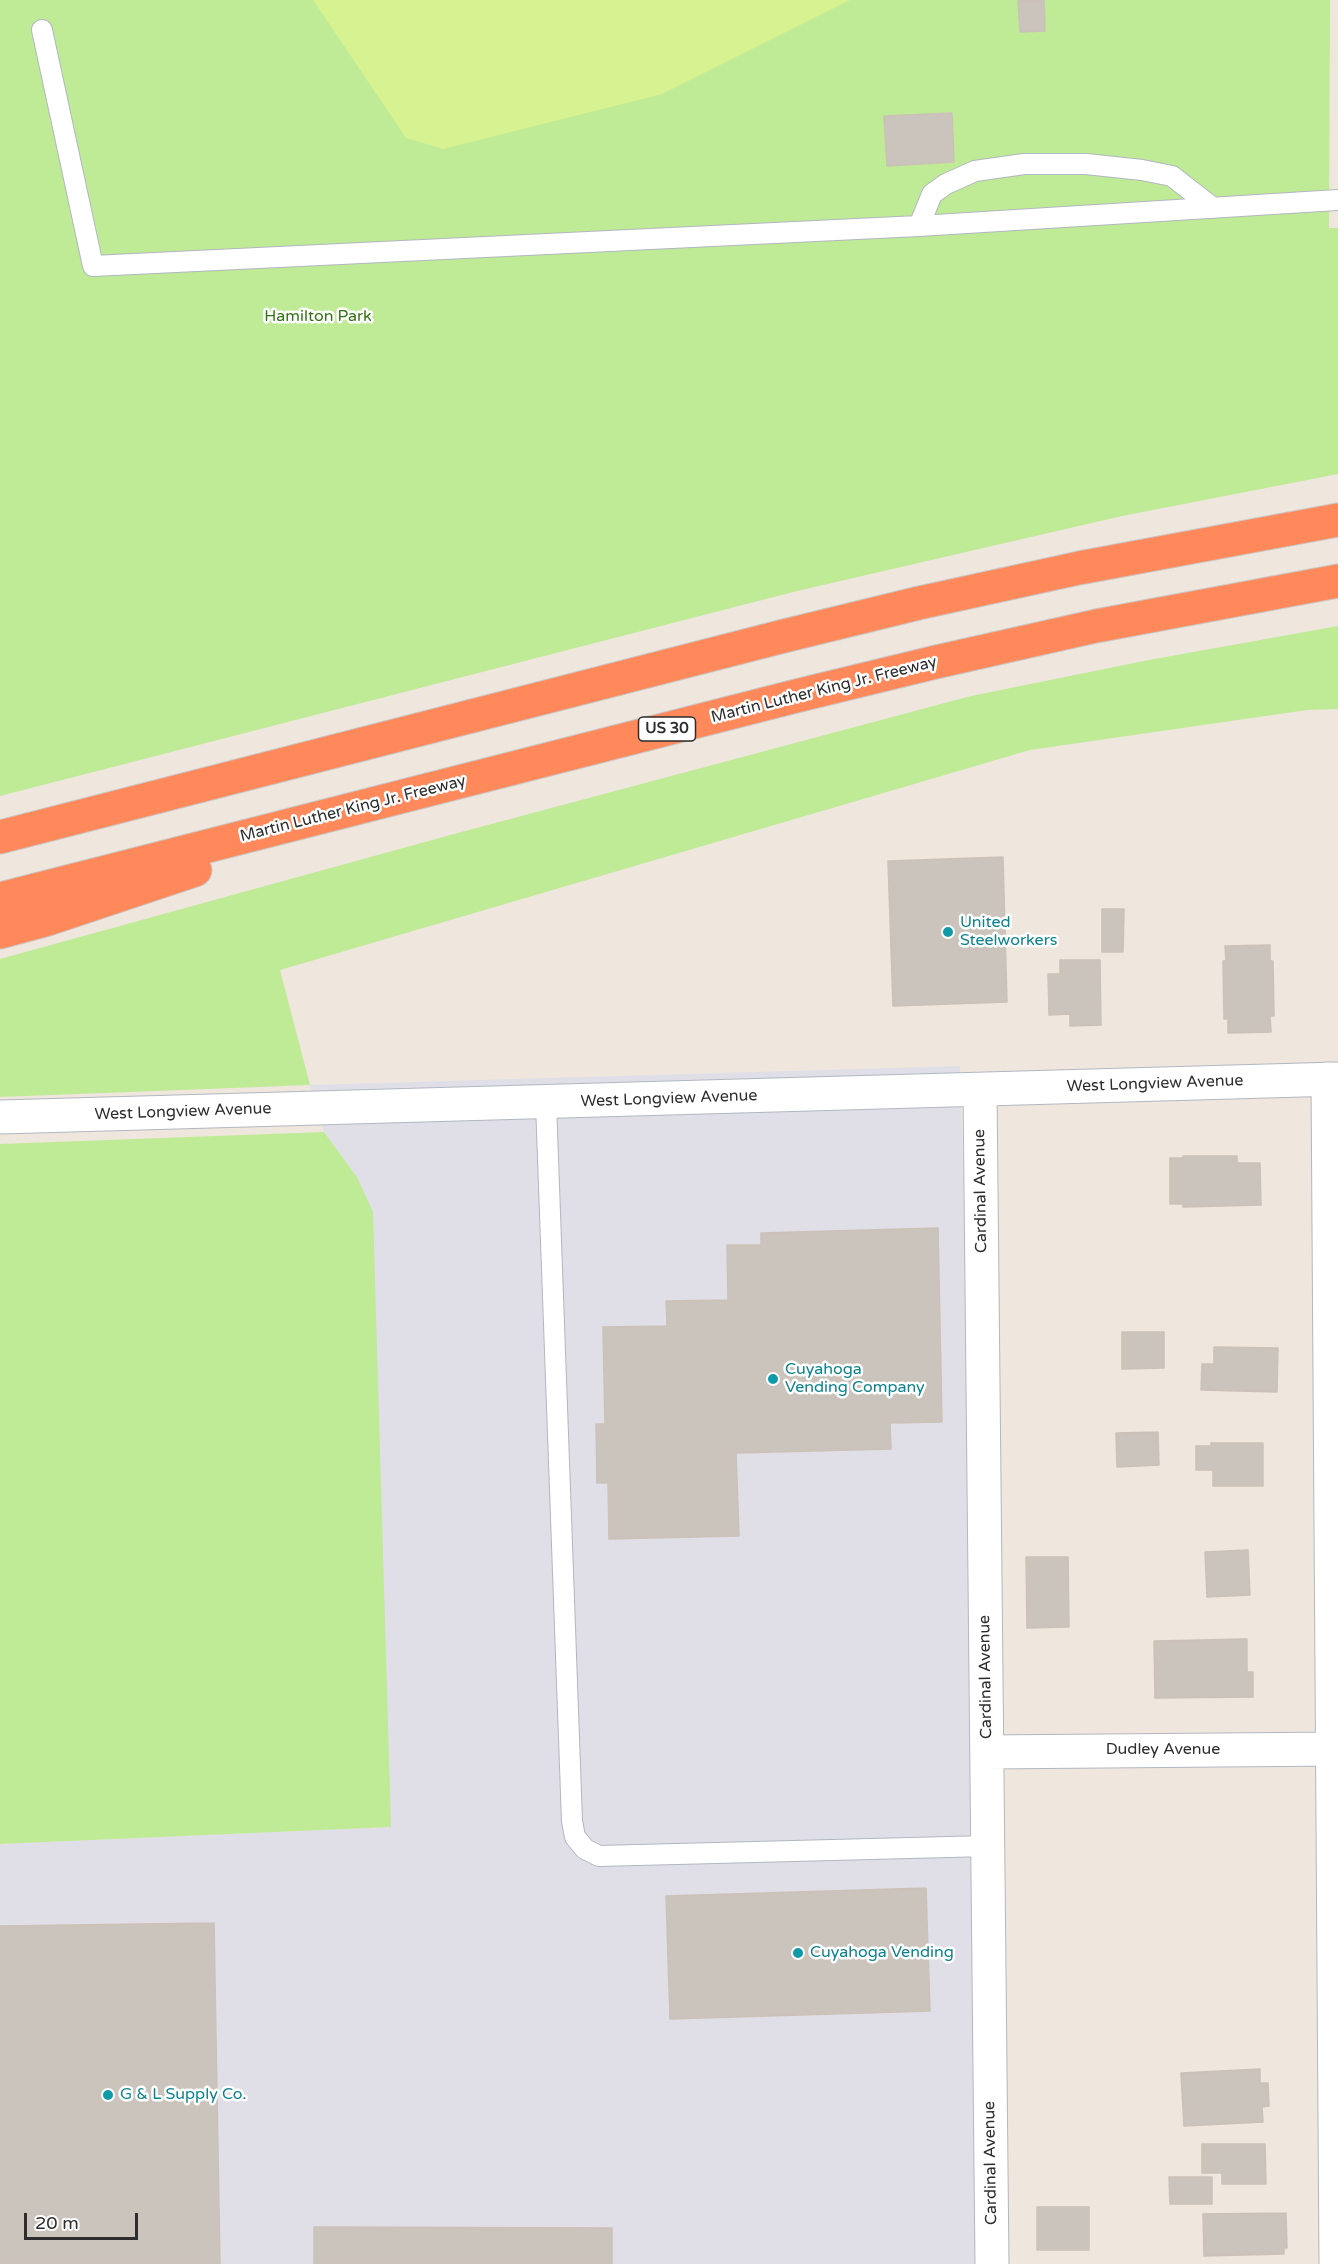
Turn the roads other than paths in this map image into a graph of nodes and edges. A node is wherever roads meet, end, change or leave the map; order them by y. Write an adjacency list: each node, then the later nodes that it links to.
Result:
1 (42, 30): 4 (lane)
2 (1338, 200): 3 (lane)
3 (1213, 208): 4 (lane); 4 (lane)
4 (919, 226)
5 (1338, 520): 8 (highway)
6 (1338, 581): 7 (highway, Martin Luther King Jr. Freeway / US 30)
7 (452, 784): 9 (highway, Martin Luther King Jr. Freeway / US 30); 10 (highway)
8 (0, 837)
9 (0, 899)
10 (0, 932)
11 (1333, 1079): 12 (street, West Longview Avenue); 15 (street)
12 (980, 1090): 13 (street, West Longview Avenue); 17 (street, Cardinal Avenue)
13 (546, 1102): 14 (street, West Longview Avenue); 18 (lane)
14 (0, 1117)
15 (1334, 1401): 16 (street)
16 (1335, 1749): 17 (street, Dudley Avenue); 20 (street)
17 (987, 1752): 18 (street, Cardinal Avenue)
18 (988, 1846): 19 (street, Cardinal Avenue)
19 (992, 2264)
20 (1336, 2264)

